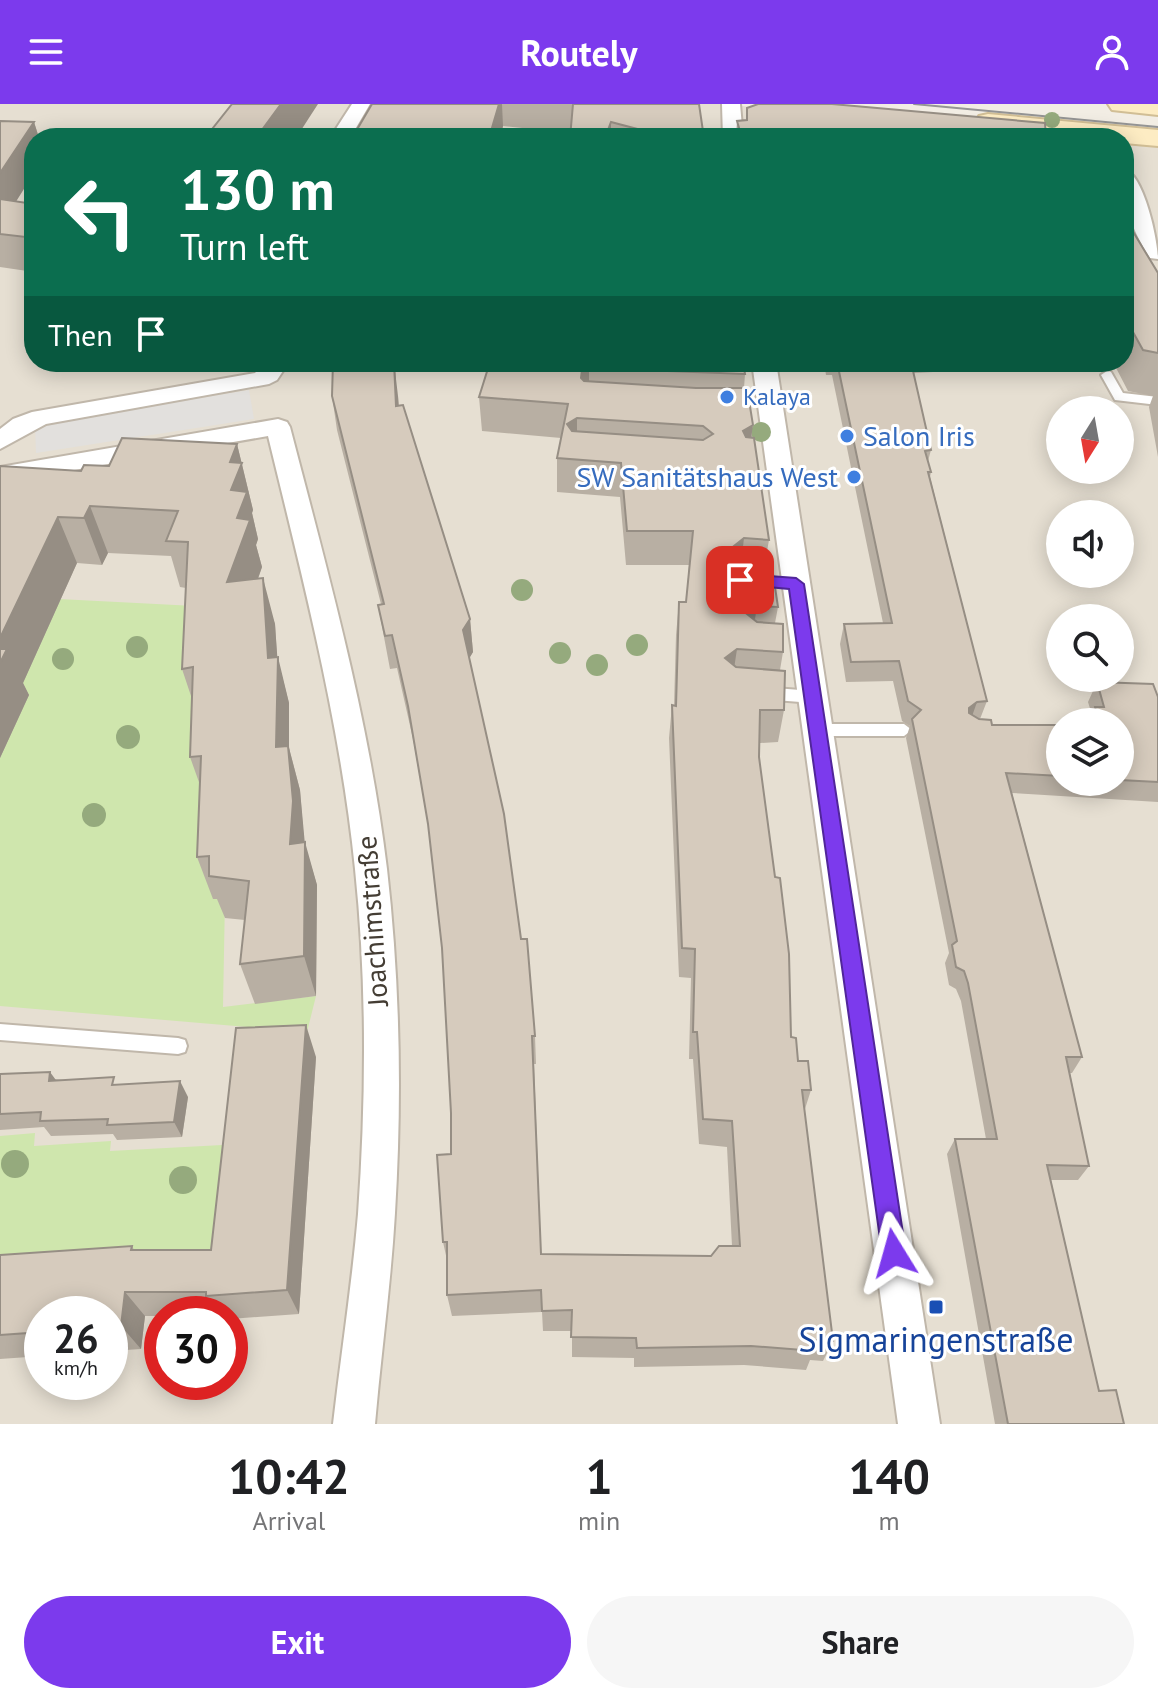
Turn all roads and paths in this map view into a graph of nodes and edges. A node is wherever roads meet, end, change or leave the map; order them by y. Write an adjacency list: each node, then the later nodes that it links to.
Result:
1 (361, 104): 6 (street)
2 (731, 104): 7 (street)
3 (1121, 104): 4 (main road)
4 (1158, 107)
5 (962, 120): 8 (main road)
6 (346, 128)
7 (732, 128)
8 (1038, 128)
9 (1134, 137): 10 (main road)
10 (1158, 138)
11 (1134, 201): 12 (street)
12 (1158, 253)
13 (268, 372): 17 (street)
14 (764, 372): 20 (street)
15 (1107, 375): 16 (lane)
16 (1158, 401)
17 (0, 441)
18 (0, 475): 25 (street, Joachimstraße)
19 (745, 692): 20 (lane)
20 (813, 697): 21 (street)
21 (818, 730): 22 (lane); 26 (street)
22 (904, 730)
23 (0, 1032): 24 (lane)
24 (178, 1046)
25 (354, 1424)
26 (919, 1424)

